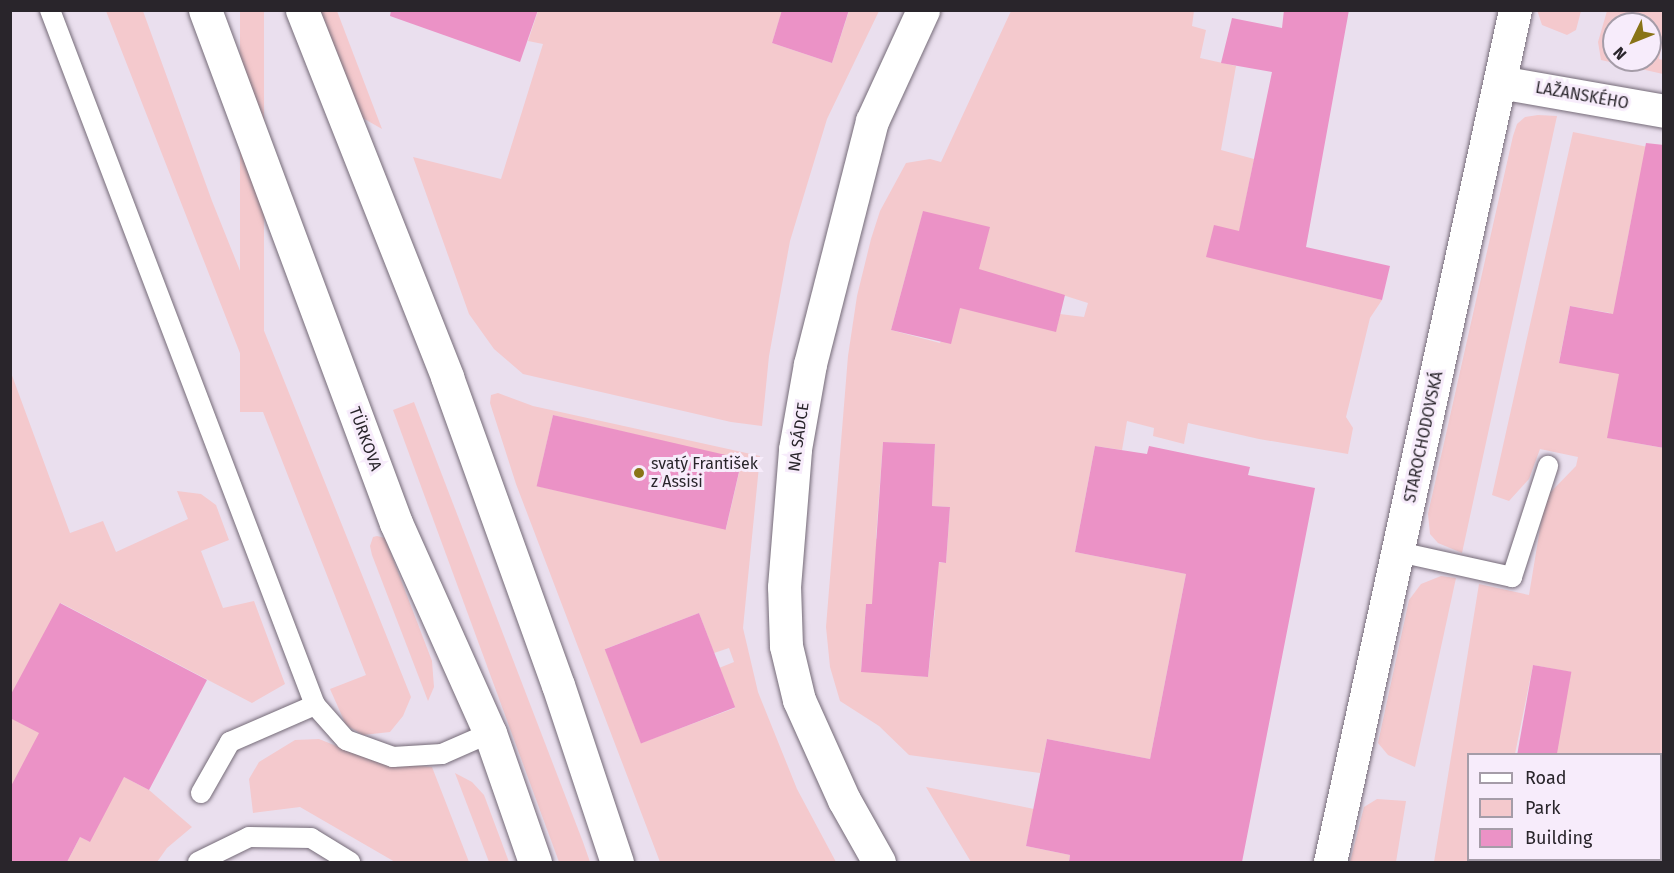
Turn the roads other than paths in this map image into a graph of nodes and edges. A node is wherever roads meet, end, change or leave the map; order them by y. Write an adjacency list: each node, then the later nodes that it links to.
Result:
1 (50, 10): 10 (lane)
2 (205, 10): 11 (street, TÜRKOVA)
3 (302, 10): 16 (street)
4 (923, 10): 17 (street, NA SÁDCE)
5 (1515, 10): 6 (street, STAROCHODOVSKÁ)
6 (1500, 82): 7 (street, LAŽANSKÉHO); 9 (street, STAROCHODOVSKÁ)
7 (1664, 111)
8 (1548, 466): 9 (lane)
9 (1399, 552): 18 (street, STAROCHODOVSKÁ)
10 (315, 705): 11 (lane); 12 (lane)
11 (490, 733): 15 (street, TÜRKOVA)
12 (201, 793)
13 (198, 862): 14 (lane)
14 (350, 862)
15 (535, 862)
16 (617, 862)
17 (879, 862)
18 (1330, 862)

